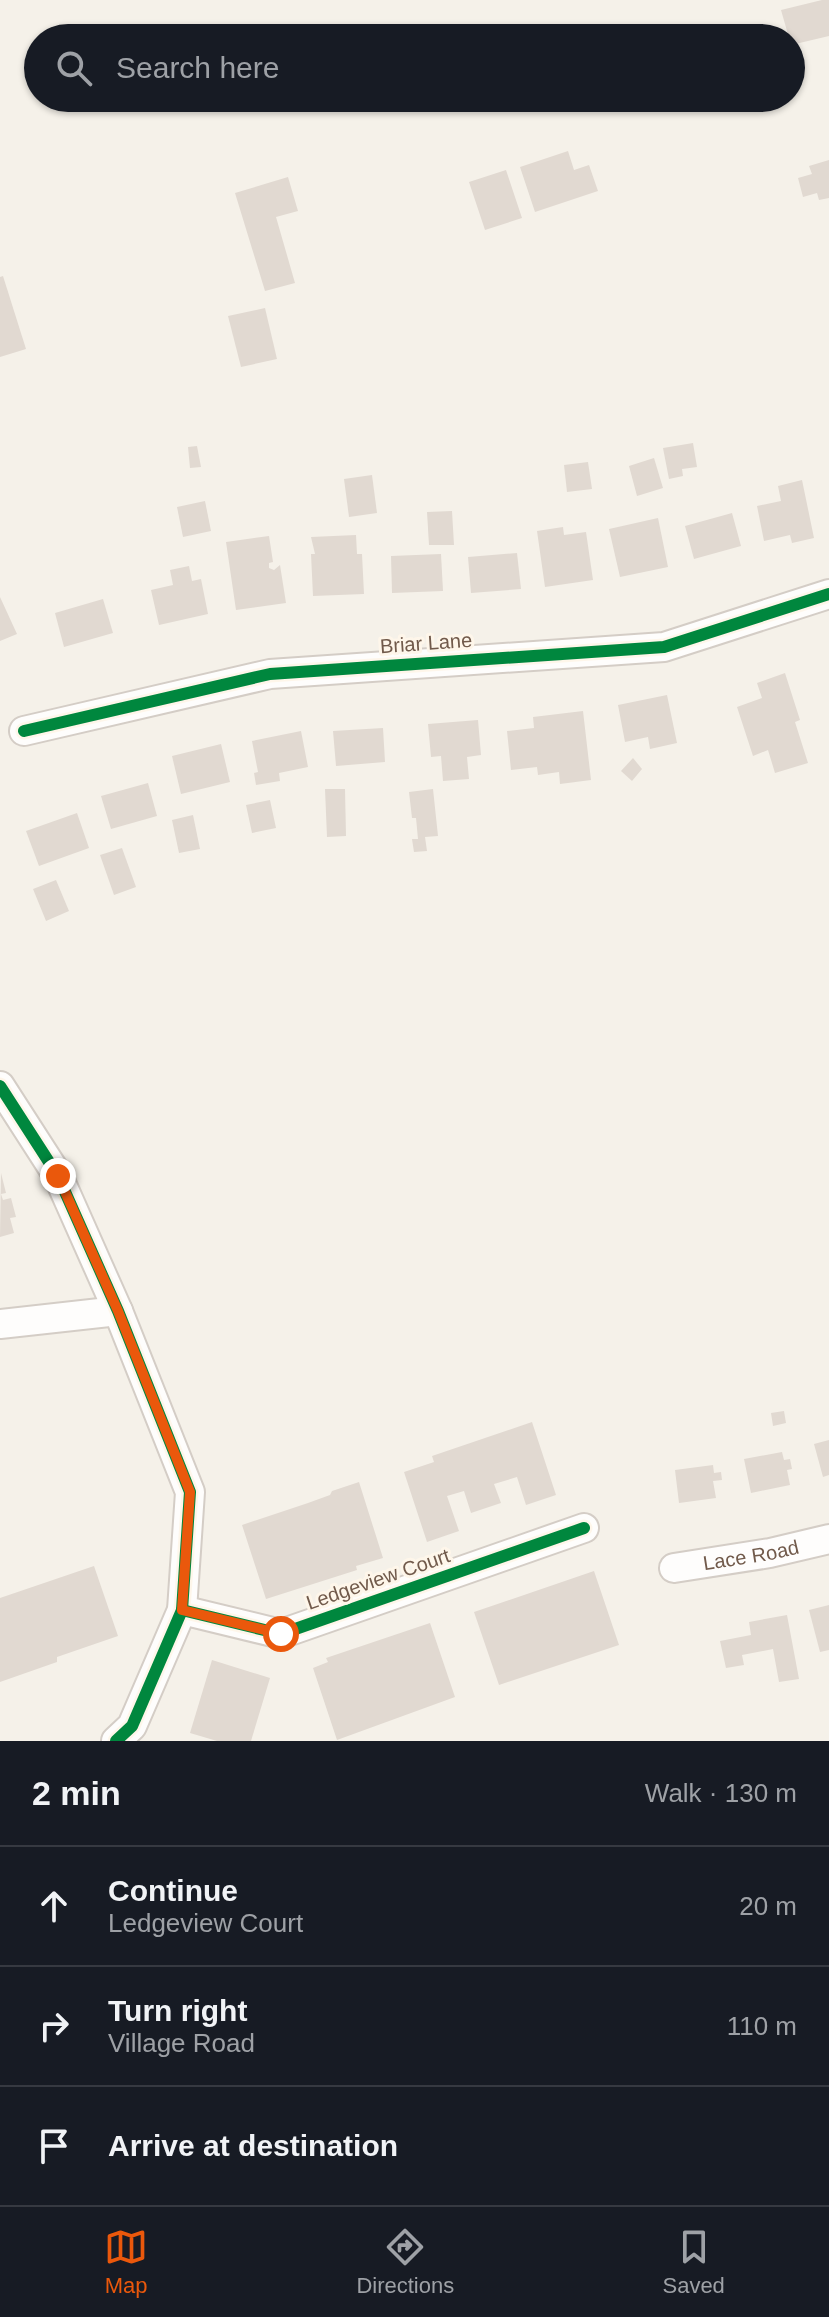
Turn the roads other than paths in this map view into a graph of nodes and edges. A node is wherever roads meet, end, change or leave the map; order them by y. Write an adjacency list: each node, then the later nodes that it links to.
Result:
1 (829, 594): 2 (street, Briar Lane)
2 (24, 731)
3 (0, 1086): 4 (street)
4 (118, 1311): 5 (street); 9 (street)
5 (0, 1324)
6 (584, 1528): 9 (street, Ledgeview Court)
7 (829, 1539): 8 (street, Lace Road)
8 (674, 1568)
9 (182, 1610): 10 (street)
10 (116, 1741)

